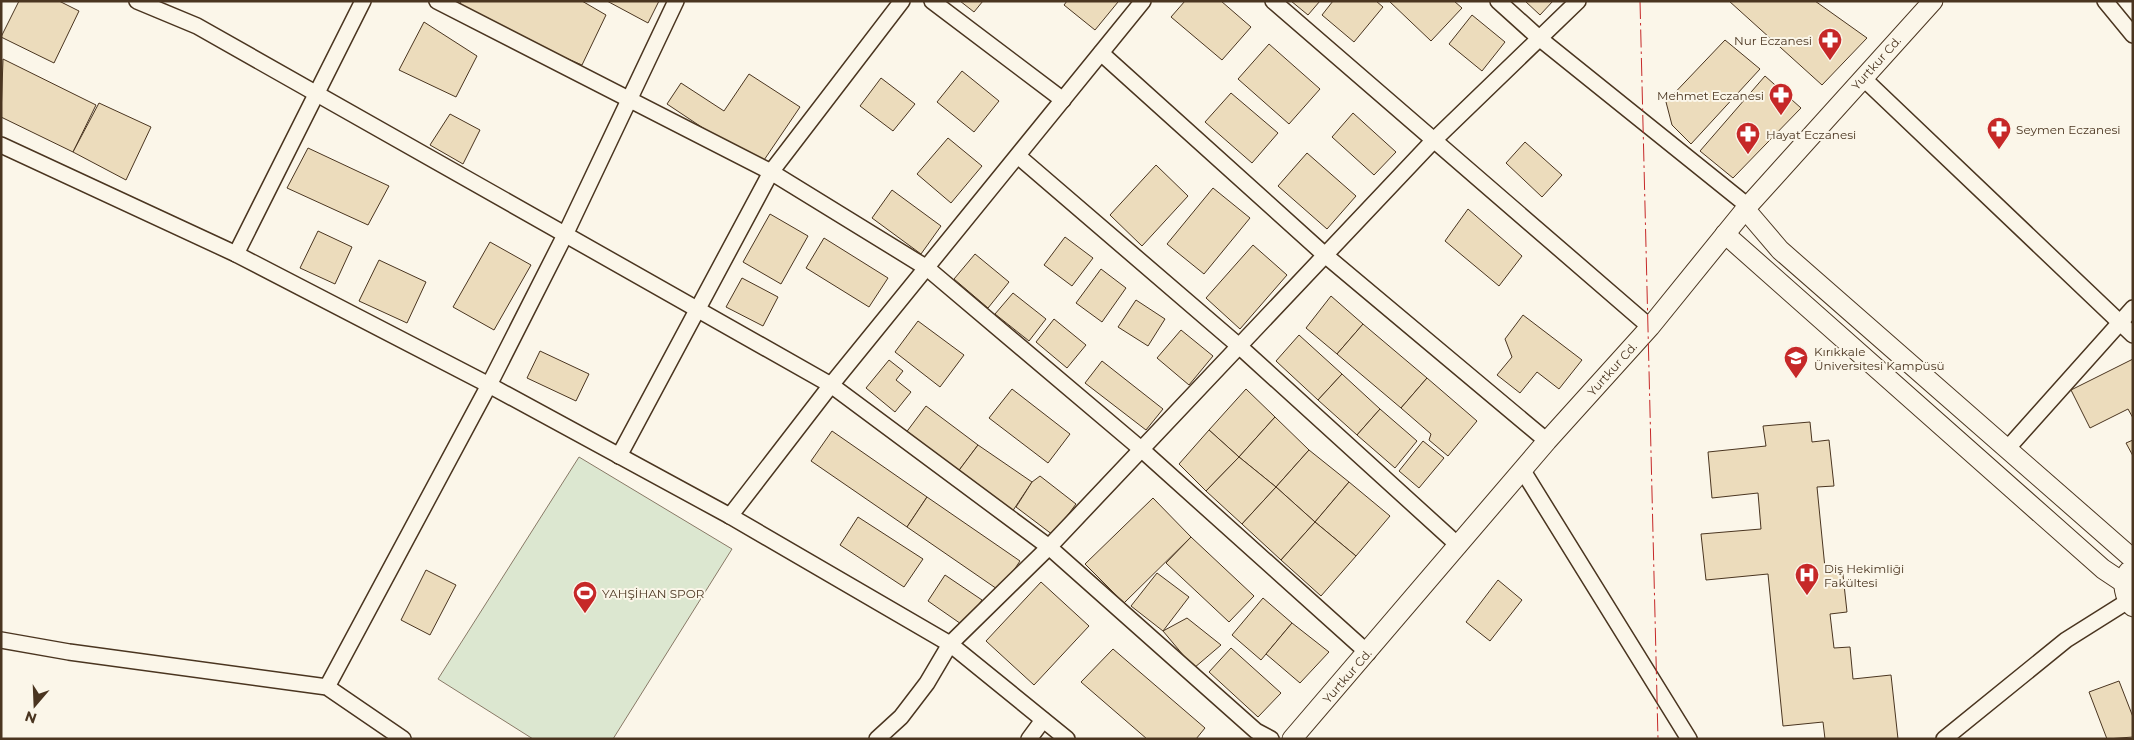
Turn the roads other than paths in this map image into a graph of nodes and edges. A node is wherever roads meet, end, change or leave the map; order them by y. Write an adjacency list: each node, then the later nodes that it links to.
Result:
1 (137, 1): 17 (street)
2 (363, 1): 17 (street)
3 (436, 1): 18 (street)
4 (676, 1): 18 (street)
5 (902, 1): 23 (street)
6 (932, 1): 19 (street)
7 (1143, 1): 15 (street)
8 (1273, 1): 20 (street)
9 (1498, 1): 14 (street)
10 (1578, 1): 14 (street)
11 (1932, 1): 16 (street, Yurtkur Cd.)
12 (2105, 1): 13 (street)
13 (2133, 35)
14 (1539, 38): 20 (street); 24 (street)
15 (1101, 53): 19 (street); 28 (street)
16 (1863, 78): 24 (street, Yurtkur Cd.); 32 (street)
17 (316, 94): 26 (street); 27 (street)
18 (630, 98): 23 (street); 26 (street)
19 (1063, 100): 22 (street)
20 (1433, 141): 28 (street); 33 (street)
21 (1, 145): 27 (street)
22 (1018, 156): 29 (street); 35 (street)
23 (772, 172): 29 (street); 30 (street)
24 (1747, 207): 25 (street, Yurtkur Cd.); 40 (street)
25 (1725, 234): 33 (street, Yurtkur Cd.); 48 (street)
26 (565, 235): 30 (street); 36 (street)
27 (236, 254): 36 (street)
28 (1325, 254): 35 (street); 38 (street)
29 (927, 268): 37 (street); 39 (street)
30 (698, 308): 37 (street); 41 (street)
31 (2133, 308): 32 (street)
32 (2120, 323): 34 (street); 40 (street)
33 (1650, 327): 38 (street, Yurtkur Cd.)
34 (2133, 335)
35 (1239, 346): 39 (street); 44 (street)
36 (489, 385): 41 (street); 53 (street)
37 (832, 385): 43 (street); 45 (street)
38 (1547, 441): 42 (street, Yurtkur Cd.)
39 (1141, 449): 45 (street); 52 (street)
40 (2007, 449): 46 (street)
41 (619, 456): 43 (street)
42 (1523, 471): 44 (street, Yurtkur Cd.); 61 (street)
43 (730, 516): 51 (street)
44 (1459, 546): 52 (street, Yurtkur Cd.)
45 (1049, 547): 51 (street); 59 (street)
46 (2133, 559)
47 (2133, 566): 48 (street)
48 (2124, 583): 49 (street)
49 (2130, 604): 62 (street)
50 (1, 640): 53 (street)
51 (950, 644): 54 (street); 56 (street)
52 (1368, 653): 60 (street, Yurtkur Cd.)
53 (327, 687): 55 (street)
54 (1043, 720): 57 (street); 58 (street)
55 (403, 739)
56 (877, 739)
57 (1030, 739)
58 (1067, 739)
59 (1270, 739)
60 (1292, 739)
61 (1689, 739)
62 (1944, 739)

